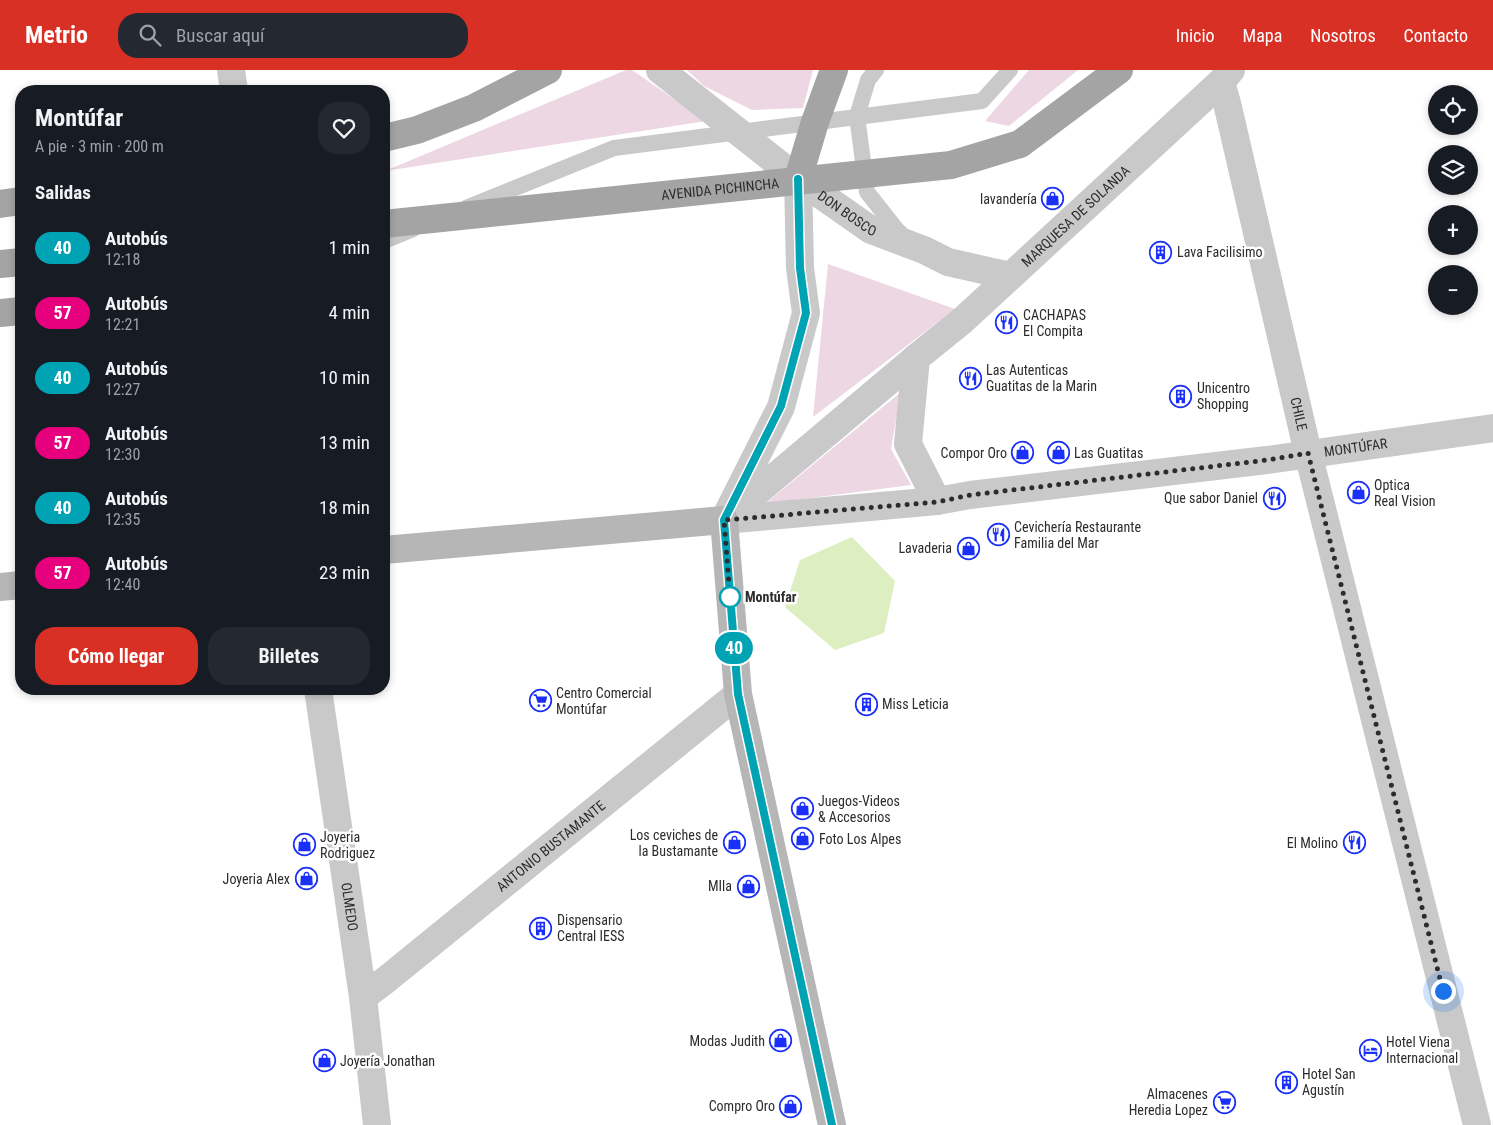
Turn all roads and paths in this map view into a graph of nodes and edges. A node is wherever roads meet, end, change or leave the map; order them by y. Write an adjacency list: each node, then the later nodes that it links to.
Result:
1 (231, 70): 9 (street)
2 (548, 70): 13 (main road)
3 (660, 70): 12 (street, DON BOSCO)
4 (834, 70): 11 (main road)
5 (876, 70): 10 (lane)
6 (1010, 70): 10 (lane)
7 (1119, 70): 17 (main road, AVENIDA PICHINCHA, bridge)
8 (1226, 76): 22 (street, MARQUESA DE SOLANDA); 27 (street, CHILE)
9 (233, 85)
10 (857, 116): 11 (lane); 19 (lane)
11 (815, 122): 12 (lane); 14 (main road)
12 (740, 132): 14 (street, DON BOSCO); 18 (lane)
13 (390, 136)
14 (798, 179): 19 (street, DON BOSCO); 29 (street)
15 (15, 202): 16 (main road)
16 (0, 204)
17 (390, 223)
18 (390, 238)
19 (924, 250): 22 (street, DON BOSCO)
20 (15, 263): 21 (main road)
21 (0, 264)
22 (1010, 276): 25 (street, MARQUESA DE SOLANDA)
23 (15, 312): 24 (main road)
24 (0, 313)
25 (916, 358): 28 (street); 29 (street, MARQUESA DE SOLANDA)
26 (1493, 428): 27 (street, MONTÚFAR)
27 (1308, 453): 28 (street, MONTÚFAR); 39 (street, CHILE)
28 (937, 502): 29 (street, MONTÚFAR)
29 (724, 520): 30 (street, MONTÚFAR); 33 (street)
30 (390, 549)
31 (15, 586): 32 (street)
32 (0, 587)
33 (738, 694): 35 (street, ANTONIO BUSTAMANTE); 38 (street)
34 (319, 695): 35 (street, OLMEDO)
35 (363, 997): 37 (street, OLMEDO)
36 (1493, 1124): 40 (street)
37 (377, 1125)
38 (832, 1125)
39 (1477, 1125)
40 (1485, 1125)

